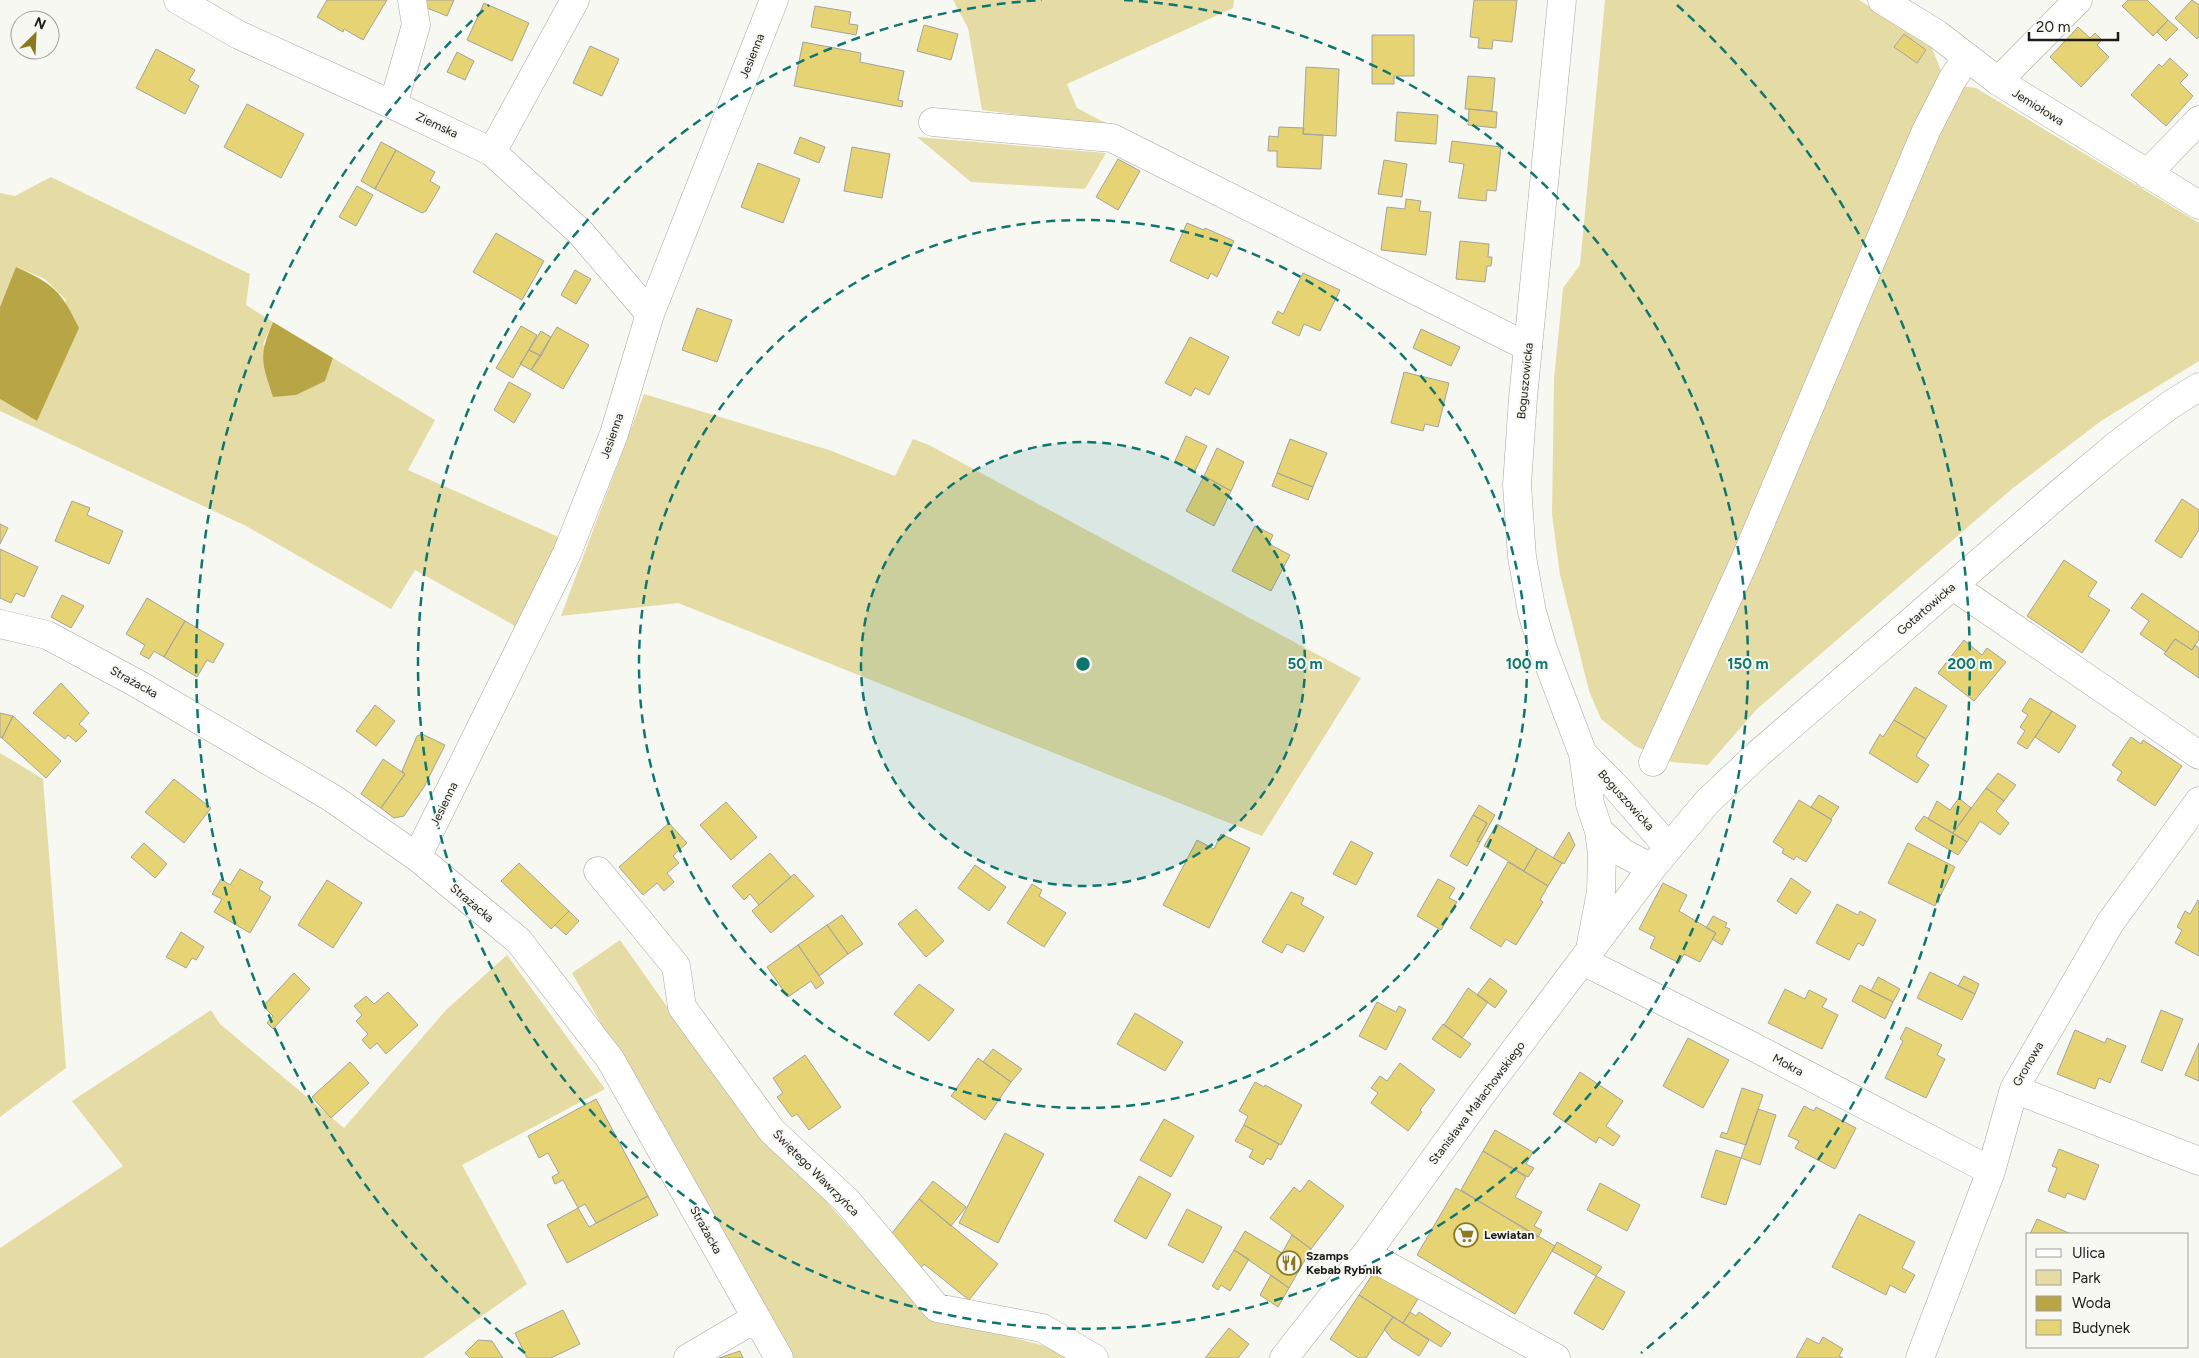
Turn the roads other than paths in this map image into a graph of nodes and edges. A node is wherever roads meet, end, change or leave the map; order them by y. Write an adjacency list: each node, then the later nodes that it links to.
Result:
1 (178, 0): 10 (street, Ziemska)
2 (412, 0): 10 (street)
3 (575, 0): 13 (street)
4 (774, 0): 16 (street, Jesienna)
5 (1562, 0): 17 (street, Boguszowicka)
6 (1882, 0): 8 (street, Jemiołowa)
7 (2078, 0): 9 (street)
8 (1967, 57): 9 (street, Jemiołowa); 23 (street)
9 (1998, 81): 14 (street, Jemiołowa)
10 (393, 104): 13 (street, Ziemska)
11 (2199, 120): 14 (street)
12 (933, 122): 17 (street)
13 (492, 152): 16 (street, Ziemska)
14 (2147, 174): 15 (street, Jemiołowa)
15 (2199, 205)
16 (650, 314): 26 (street, Jesienna)
17 (1528, 347): 21 (street, Boguszowicka)
18 (2199, 387): 19 (street, Gotartowicka)
19 (1953, 586): 22 (street); 27 (street, Gotartowicka)
20 (0, 624): 26 (street, Strażacka)
21 (1583, 754): 25 (street, Boguszowicka); 27 (street, Boguszowicka)
22 (2199, 755)
23 (1653, 762)
24 (2199, 801): 30 (street, Gronowa)
25 (1598, 831): 27 (street); 29 (street, Boguszowicka)
26 (417, 857): 34 (street, Strażacka)
27 (1660, 857): 29 (street, Stanisława Małachowskiego)
28 (598, 871): 37 (street, Świętego Wawrzyńca)
29 (1586, 957): 32 (street, Mokra); 33 (street, Stanisława Małachowskiego)
30 (2014, 1088): 31 (street); 32 (street, Gronowa)
31 (2199, 1161)
32 (1991, 1171): 40 (street, Gronowa)
33 (1366, 1254): 38 (street, Stanisława Małachowskiego); 39 (street)
34 (756, 1318): 35 (street); 36 (street, Strażacka)
35 (688, 1358)
36 (779, 1358)
37 (1094, 1358)
38 (1284, 1358)
39 (1556, 1358)
40 (1920, 1358)

